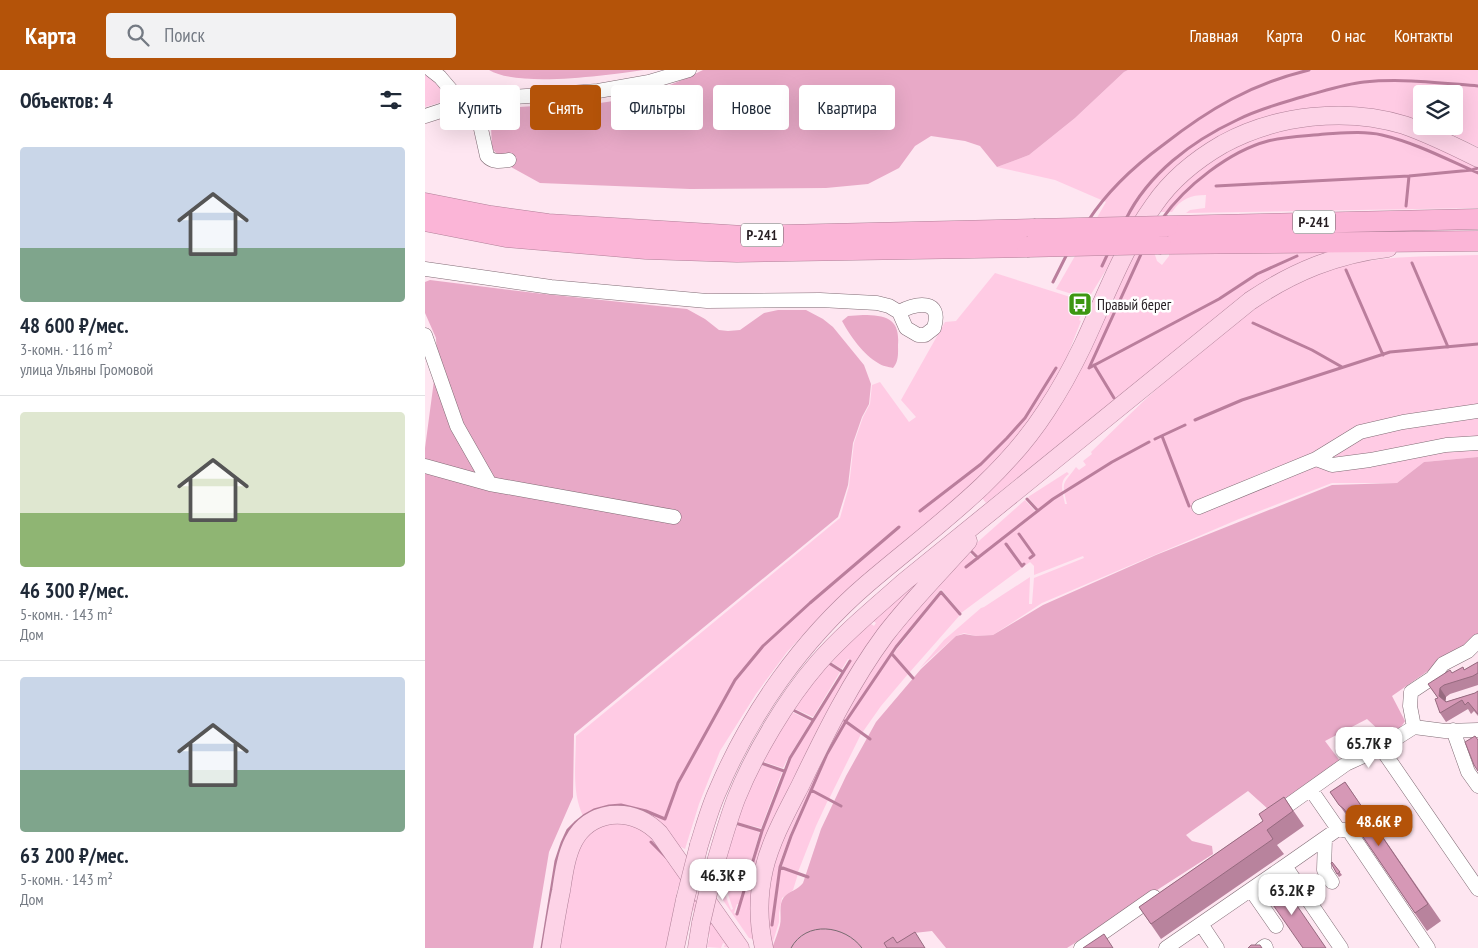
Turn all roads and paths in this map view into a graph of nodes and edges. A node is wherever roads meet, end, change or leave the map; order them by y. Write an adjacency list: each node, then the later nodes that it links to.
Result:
1 (431, 70): 3 (street)
2 (689, 70): 4 (street)
3 (449, 85)
4 (520, 97)
5 (440, 112): 6 (street)
6 (425, 116)
7 (478, 130): 9 (street)
8 (1478, 158): 48 (main road, bridge)
9 (509, 160)
10 (425, 203): 13 (highway, Р-241)
11 (1478, 218): 14 (highway, Р-241)
12 (425, 221): 13 (highway, Р-241)
13 (491, 225): 14 (highway, Р-241, bridge)
14 (1165, 235): 15 (highway, Р-241)
15 (1446, 241): 16 (highway, Р-241); 27 (main road)
16 (1478, 241)
17 (425, 269): 18 (street)
18 (899, 312)
19 (425, 335): 20 (street)
20 (430, 350): 21 (street); 26 (street)
21 (425, 369)
22 (1478, 410): 24 (street)
23 (1478, 443): 24 (street)
24 (1315, 459): 28 (street)
25 (425, 466): 26 (street)
26 (490, 484): 29 (street)
27 (1012, 494): 49 (main road, bridge); 51 (main road)
28 (1199, 507)
29 (674, 517)
30 (1478, 641): 31 (street)
31 (1414, 727): 32 (street); 34 (street)
32 (1453, 730): 33 (street); 35 (street)
33 (1478, 730)
34 (1381, 748): 36 (street); 42 (street)
35 (1478, 786)
36 (1311, 790): 37 (street); 38 (street)
37 (1258, 826)
38 (1338, 829): 39 (street); 58 (street)
39 (1325, 838): 40 (street); 41 (street)
40 (1285, 866): 43 (street); 57 (street)
41 (1332, 882)
42 (1478, 889)
43 (1251, 890): 45 (street); 46 (street)
44 (1163, 891): 52 (street)
45 (1201, 924): 53 (street); 54 (street)
46 (1276, 926)
47 (551, 948): 50 (main road)
48 (675, 948)
49 (697, 948)
50 (741, 948)
51 (764, 948)
52 (1081, 948)
53 (1166, 948)
54 (1217, 948)
55 (1261, 948): 56 (street)
56 (1266, 948)
57 (1341, 948)
58 (1428, 948)

